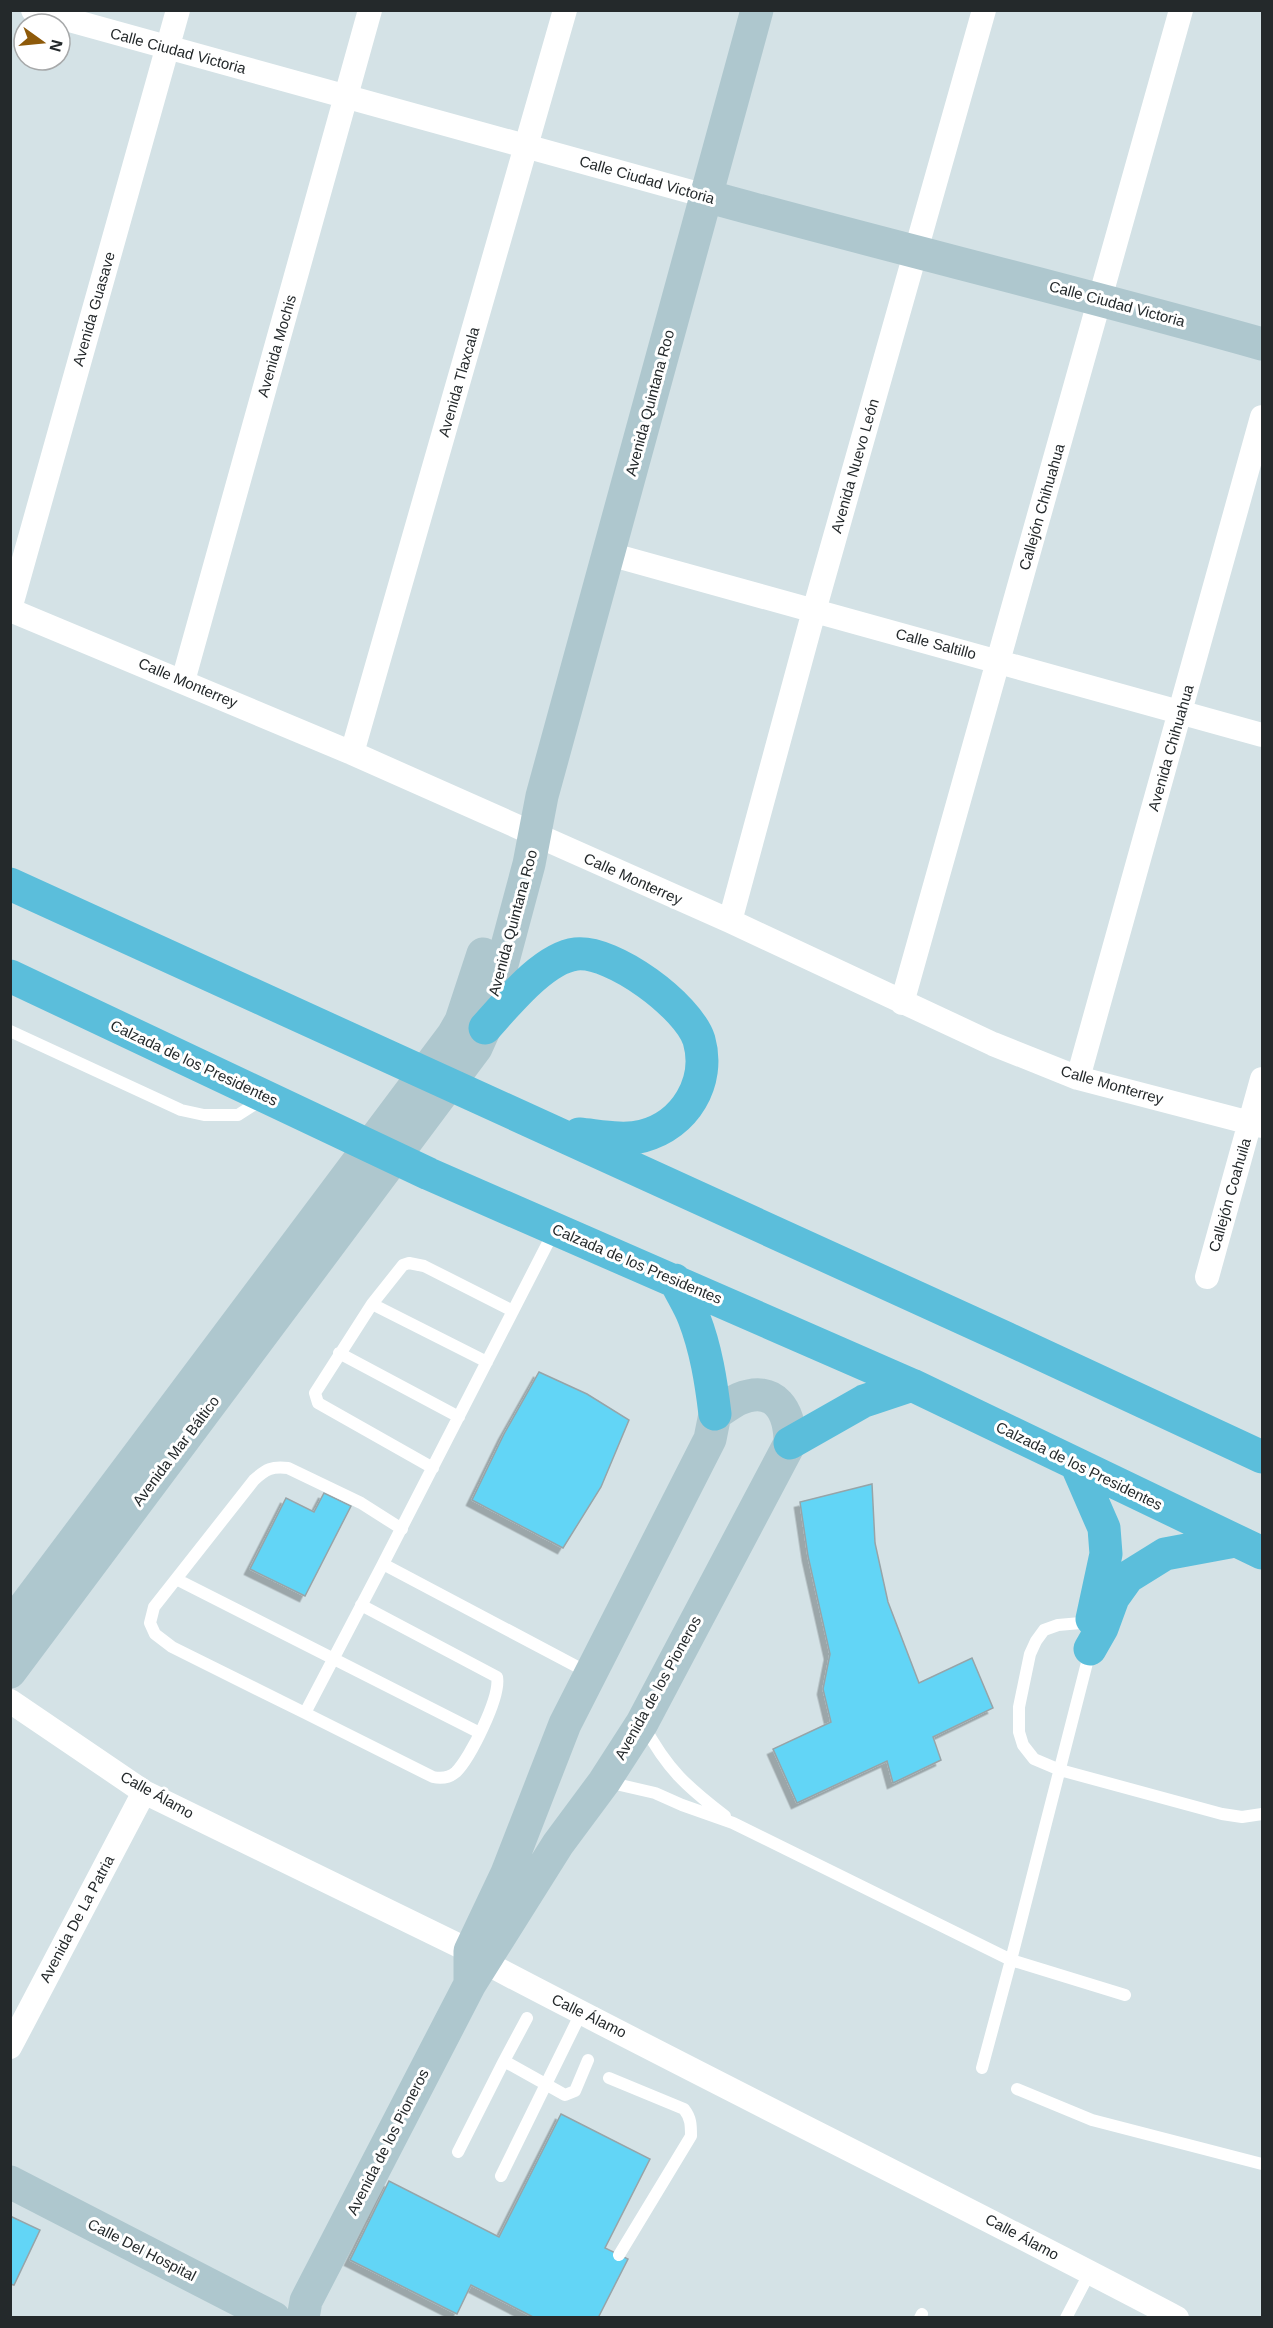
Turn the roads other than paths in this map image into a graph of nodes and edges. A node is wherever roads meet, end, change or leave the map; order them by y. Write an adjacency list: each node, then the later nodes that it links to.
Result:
1 (33, 10): 8 (street, Calle Ciudad Victoria)
2 (178, 10): 8 (street, Avenida Guasave)
3 (370, 10): 9 (street, Avenida Mochis)
4 (565, 10): 10 (street, Avenida Tlaxcala)
5 (757, 10): 11 (street, Avenida Quintana Roo)
6 (984, 10): 12 (street, Avenida Nuevo León)
7 (1181, 10): 13 (street, Callejón Chihuahua)
8 (167, 48): 9 (street, Calle Ciudad Victoria); 17 (street, Avenida Guasave)
9 (346, 96): 10 (street, Calle Ciudad Victoria); 20 (street, Avenida Mochis)
10 (527, 146): 11 (street, Calle Ciudad Victoria); 23 (street, Avenida Tlaxcala)
11 (706, 196): 12 (street, Calle Ciudad Victoria); 16 (street, Avenida Quintana Roo)
12 (915, 253): 13 (street, Calle Ciudad Victoria); 18 (street, Avenida Nuevo León)
13 (1100, 298): 14 (street, Calle Ciudad Victoria); 19 (street, Callejón Chihuahua)
14 (1263, 344)
15 (1263, 417): 21 (street, Avenida Chihuahua)
16 (609, 554): 18 (street, Calle Saltillo); 24 (street, Avenida Quintana Roo)
17 (10, 609): 20 (street, Calle Monterrey)
18 (814, 611): 19 (street, Calle Saltillo); 26 (street, Avenida Nuevo León)
19 (998, 662): 21 (street, Calle Saltillo); 28 (street, Callejón Chihuahua)
20 (183, 681): 23 (street, Calle Monterrey)
21 (1181, 712): 22 (street, Calle Saltillo); 31 (street, Avenida Chihuahua)
22 (1263, 735)
23 (352, 753): 24 (street, Calle Monterrey)
24 (529, 833): 26 (street, Calle Monterrey); 30 (street, Avenida Quintana Roo)
25 (10, 884): 35 (highway)
26 (729, 921): 28 (street, Calle Monterrey)
27 (10, 976): 33 (highway, Calzada de los Presidentes)
28 (902, 1003): 31 (street, Calle Monterrey)
29 (10, 1031): 33 (lane)
30 (471, 1037): 35 (highway); 36 (street)
31 (1078, 1078): 34 (street, Calle Monterrey)
32 (1263, 1079): 34 (street, Callejón Coahuila)
33 (266, 1097): 37 (highway, Calzada de los Presidentes)
34 (1257, 1124): 38 (street, Callejón Coahuila)
35 (554, 1132): 48 (highway)
36 (326, 1226): 56 (street, Avenida Mar Báltico); 59 (street, Avenida Mar Báltico)
37 (555, 1229): 39 (highway, Calzada de los Presidentes); 41 (lane)
38 (1207, 1277)
39 (675, 1280): 44 (highway, Calzada de los Presidentes); 45 (highway)
40 (372, 1304): 41 (lane); 42 (lane); 43 (lane)
41 (513, 1311): 43 (lane)
42 (339, 1353): 46 (lane); 50 (lane)
43 (487, 1362): 46 (lane)
44 (912, 1385): 47 (highway); 49 (highway, Calzada de los Presidentes)
45 (715, 1414): 47 (street); 60 (street, Avenida de los Pioneros)
46 (459, 1417): 50 (lane)
47 (790, 1443): 63 (street, Avenida de los Pioneros)
48 (1263, 1457)
49 (1077, 1466): 52 (highway, Calzada de los Presidentes); 57 (highway)
50 (433, 1468): 51 (lane)
51 (402, 1528): 53 (lane); 54 (lane)
52 (1249, 1547): 57 (highway)
53 (383, 1564): 55 (lane); 60 (lane)
54 (176, 1579): 58 (lane); 62 (lane)
55 (361, 1605): 58 (lane); 64 (lane)
56 (10, 1626)
57 (1091, 1636): 65 (lane); 65 (lane)
58 (333, 1660): 62 (lane); 64 (lane)
59 (10, 1672)
60 (590, 1674): 70 (street, Avenida de los Pioneros)
61 (10, 1701): 67 (street, Calle Álamo)
62 (305, 1713): 64 (lane)
63 (642, 1723): 66 (street, Avenida de los Pioneros); 69 (lane)
64 (480, 1732)
65 (1060, 1770): 68 (lane); 72 (lane)
66 (604, 1782): 69 (lane); 71 (street, Avenida de los Pioneros)
67 (144, 1792): 73 (street, Calle Álamo); 77 (street, Avenida De La Patria)
68 (1263, 1814)
69 (734, 1823): 72 (lane)
70 (526, 1827): 71 (street); 73 (street, Avenida de los Pioneros)
71 (558, 1844): 73 (street, Avenida de los Pioneros)
72 (1011, 1960): 74 (lane); 80 (lane)
73 (475, 1966): 75 (street, Calle Álamo); 90 (street, Avenida de los Pioneros)
74 (1125, 1995)
75 (581, 2013): 82 (lane); 89 (street, Calle Álamo)
76 (527, 2019): 79 (lane)
77 (10, 2047)
78 (588, 2060): 82 (lane)
79 (504, 2061): 82 (lane); 84 (lane)
80 (982, 2068)
81 (609, 2078): 88 (lane)
82 (546, 2085): 86 (lane)
83 (1017, 2089): 85 (lane)
84 (458, 2152)
85 (1262, 2160)
86 (501, 2176)
87 (10, 2182): 91 (street, Calle Del Hospital)
88 (619, 2255)
89 (1090, 2272): 92 (lane); 93 (street, Calle Álamo)
90 (299, 2312)
91 (274, 2318)
92 (1066, 2318)
93 (1177, 2318)

